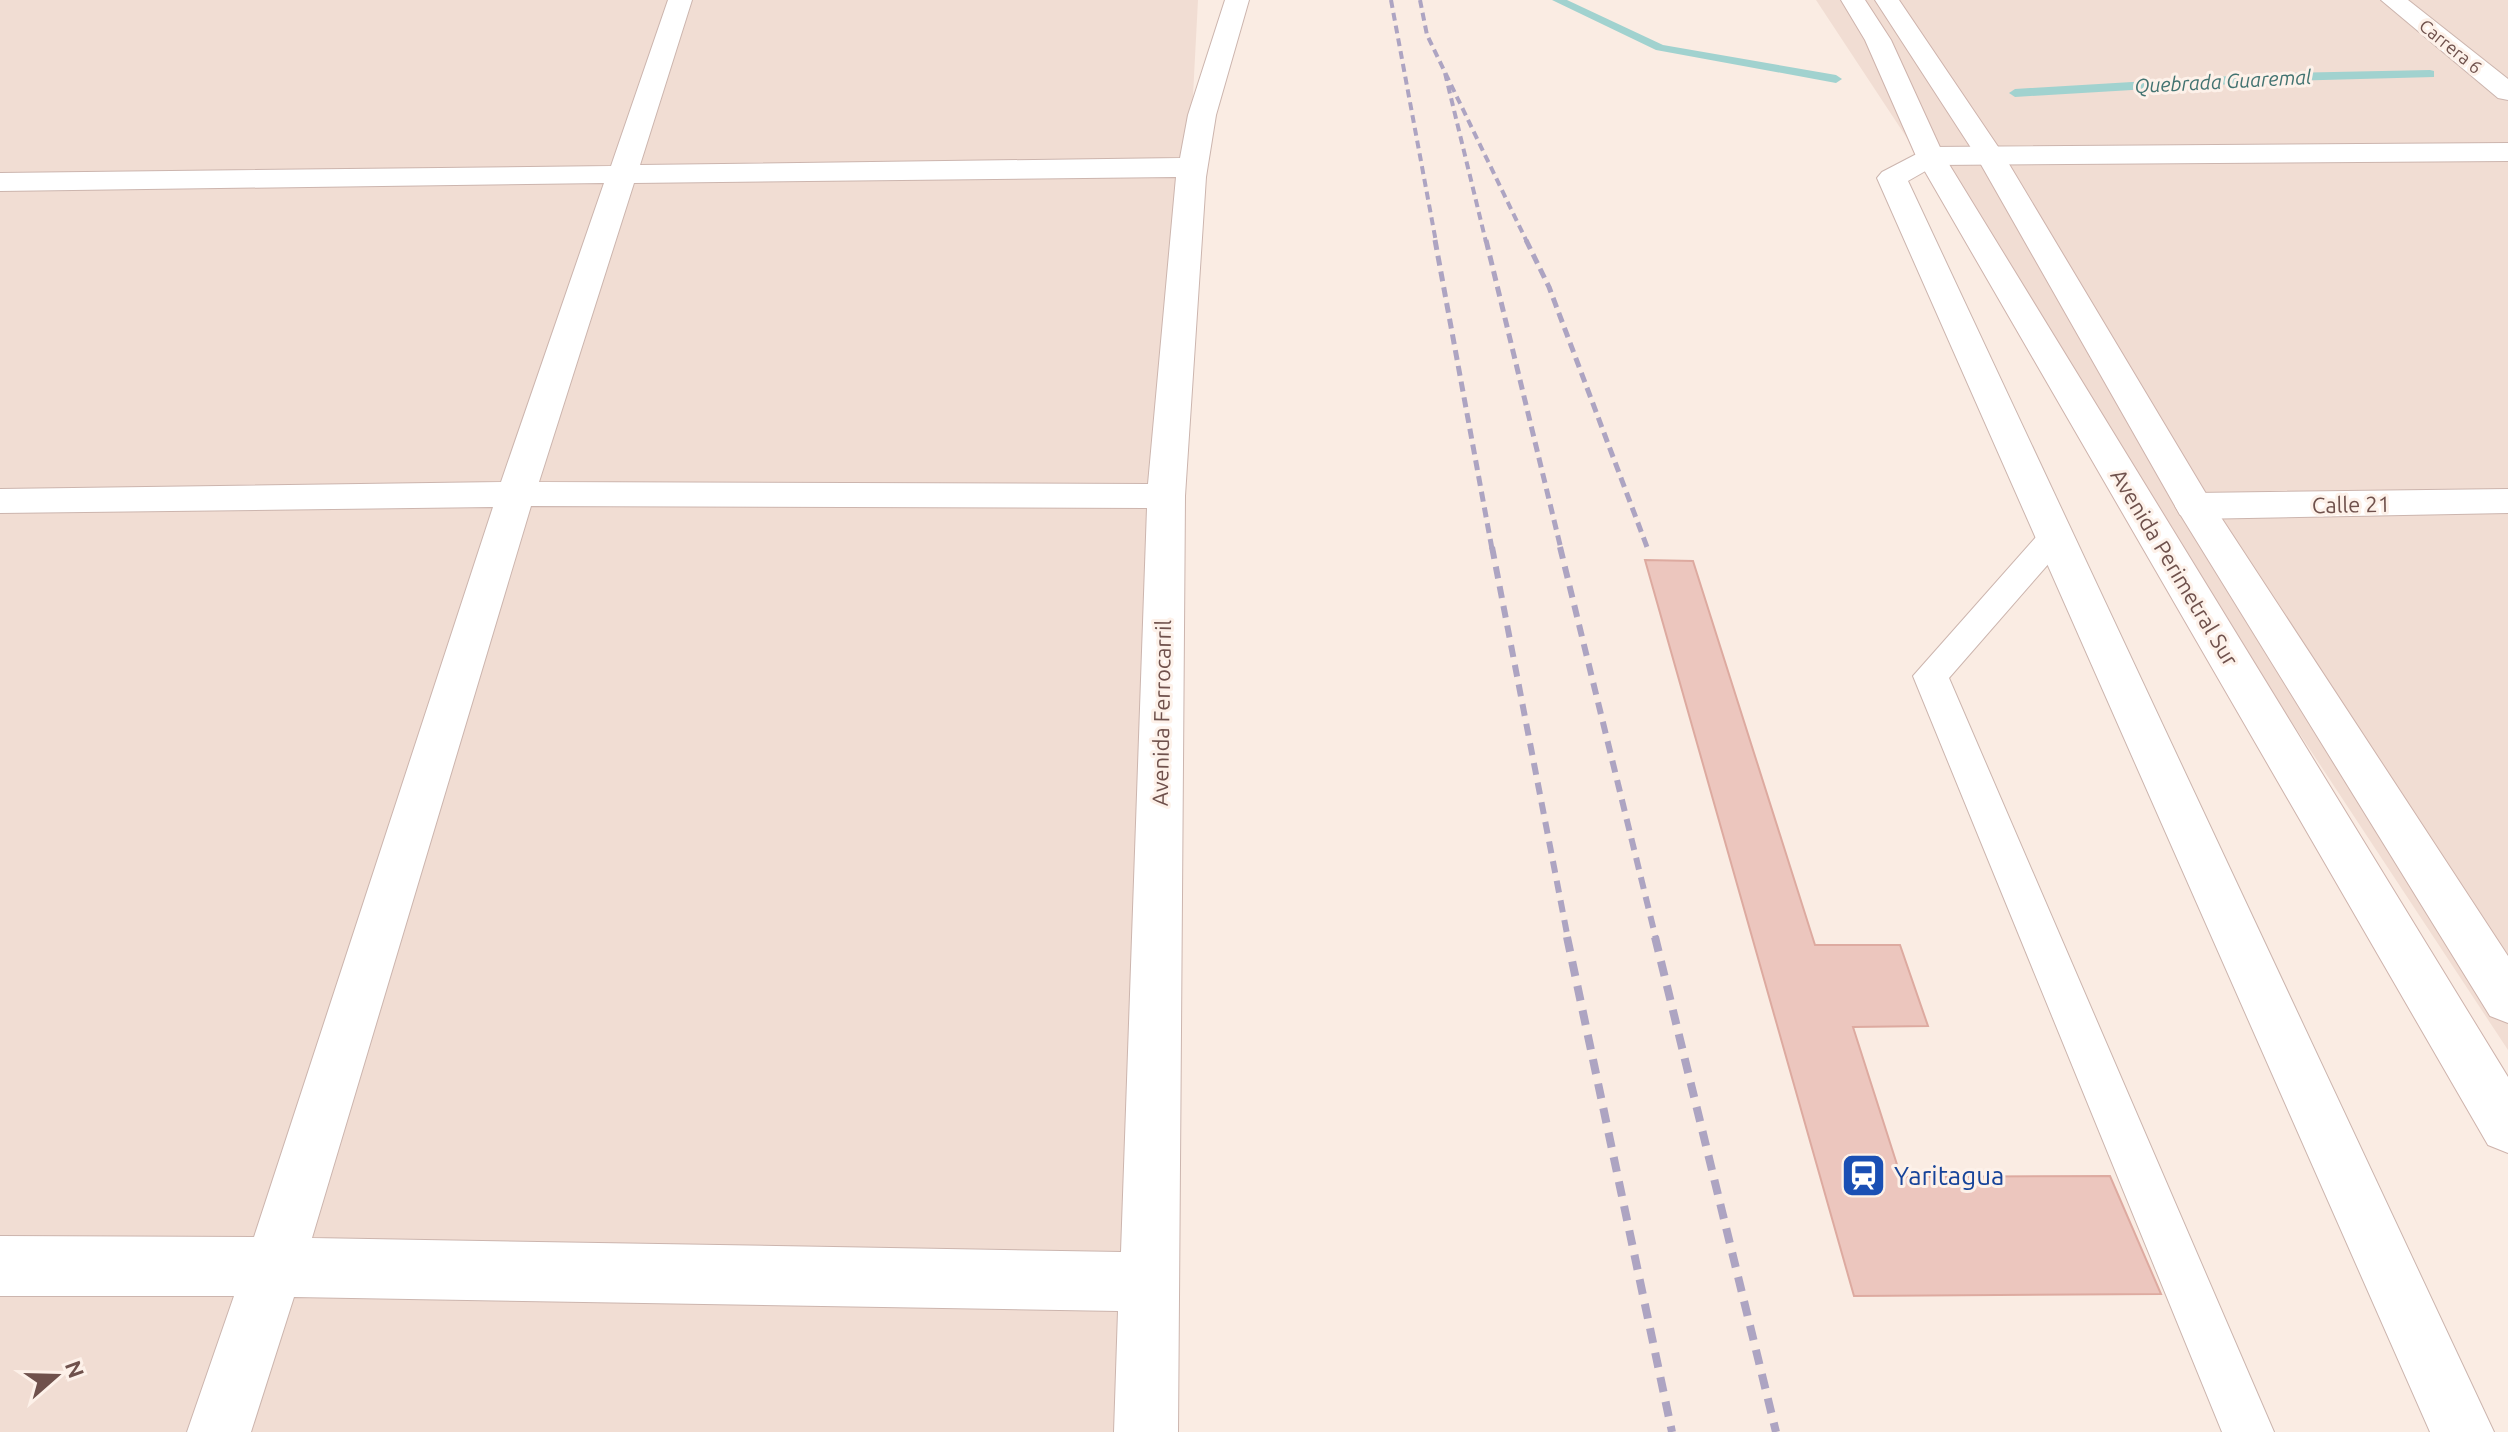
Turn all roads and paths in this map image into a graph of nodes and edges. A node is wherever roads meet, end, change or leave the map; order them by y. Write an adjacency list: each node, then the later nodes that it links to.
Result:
1 (680, 0): 11 (street)
2 (1237, 0): 10 (street, Avenida Ferrocarril)
3 (1853, 0): 9 (street, Avenida Perimetral Sur)
4 (1887, 0): 8 (street)
5 (2393, 0): 6 (street, Carrera 6)
6 (2508, 92)
7 (2508, 152): 8 (street)
8 (1989, 154): 9 (street); 17 (street)
9 (1930, 156): 18 (street); 20 (street, Avenida Perimetral Sur)
10 (1193, 167): 11 (street); 14 (street, Avenida Ferrocarril)
11 (623, 172): 12 (street); 13 (street)
12 (0, 182)
13 (516, 494): 14 (street); 15 (street); 22 (street)
14 (1166, 496): 23 (street, Avenida Ferrocarril)
15 (0, 501)
16 (2508, 501): 17 (street, Calle 21)
17 (2194, 506): 19 (street)
18 (2054, 537): 26 (lane); 27 (street)
19 (2508, 1000)
20 (2508, 1127)
21 (0, 1266): 22 (street)
22 (274, 1267): 23 (street); 24 (street)
23 (1149, 1282): 25 (street, Avenida Ferrocarril)
24 (219, 1432)
25 (1146, 1432)
26 (2248, 1432)
27 (2462, 1432)

